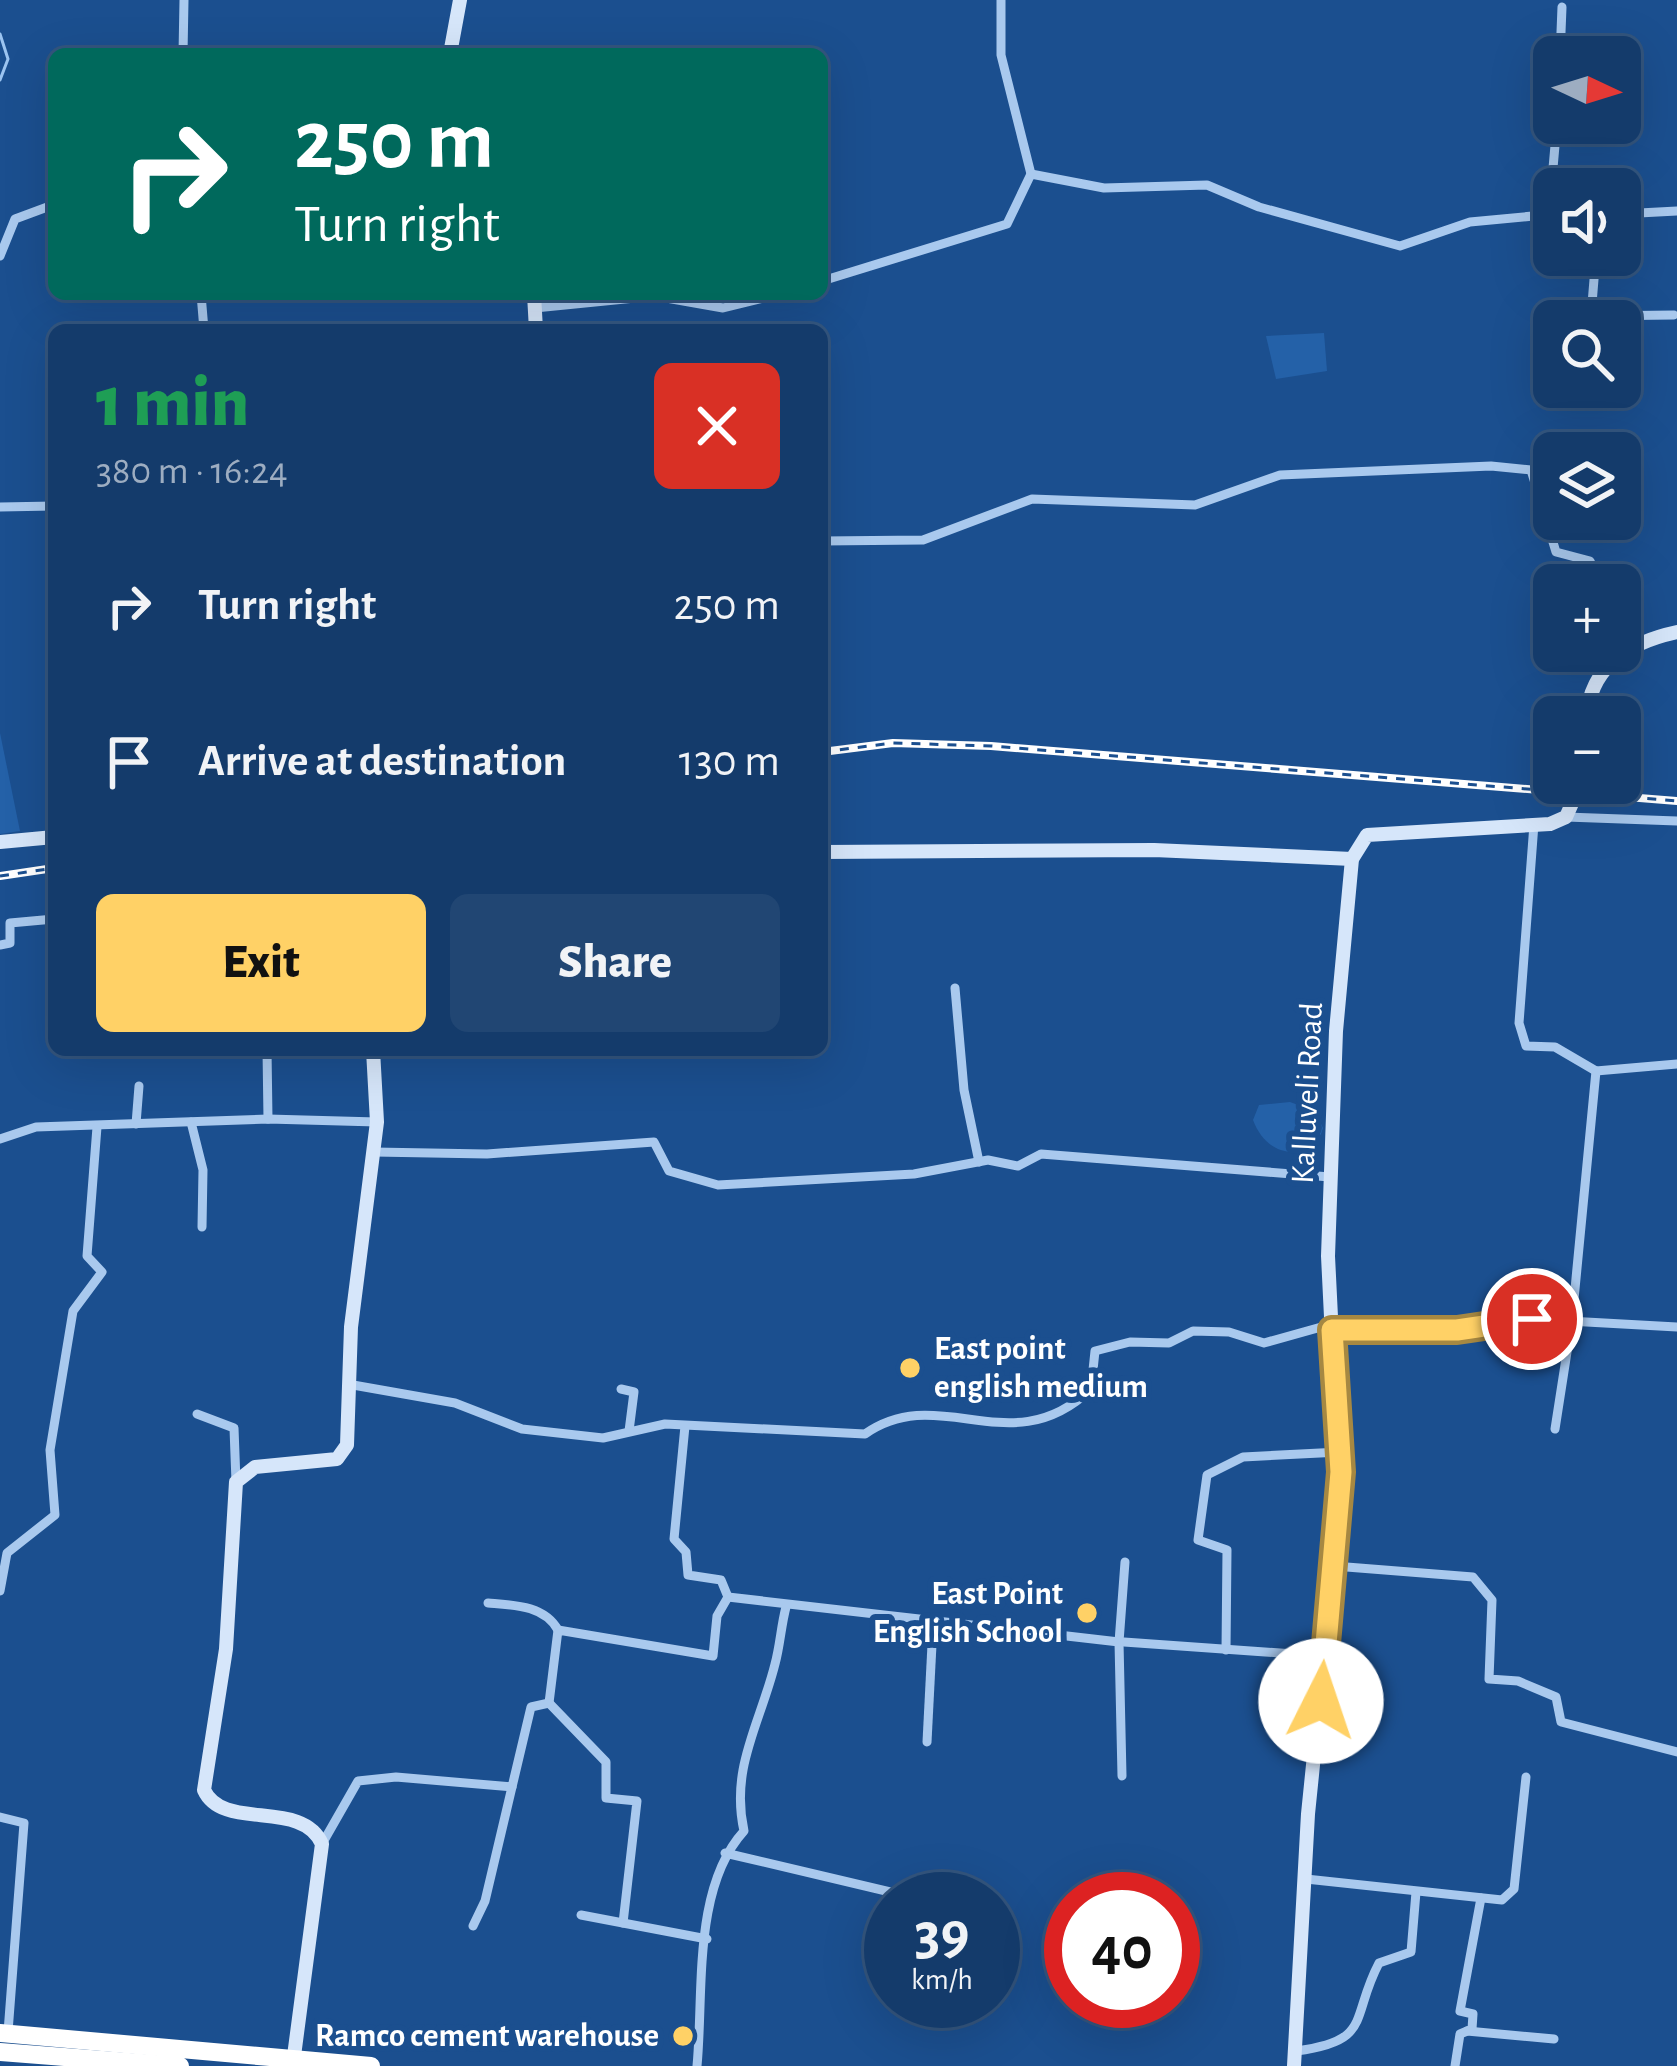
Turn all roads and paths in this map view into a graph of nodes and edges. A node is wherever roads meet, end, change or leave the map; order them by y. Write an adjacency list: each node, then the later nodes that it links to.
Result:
1 (184, 0): 6 (street)
2 (460, 0): 7 (street)
3 (1001, 0): 8 (street)
4 (1562, 7): 5 (street)
5 (1561, 36)
6 (183, 48)
7 (451, 48)
8 (1031, 174): 12 (street); 15 (street)
9 (48, 207): 13 (street)
10 (1677, 211): 11 (street)
11 (1641, 213)
12 (1533, 215)
13 (0, 256)
14 (1594, 276): 18 (street)
15 (828, 279)
16 (678, 300): 17 (street)
17 (756, 300)
18 (1675, 315)
19 (48, 506): 20 (street)
20 (0, 507)
21 (828, 541): 22 (street)
22 (1592, 564)
23 (1677, 632): 24 (street)
24 (1641, 645)
25 (1572, 804): 26 (street)
26 (1566, 817): 27 (street); 28 (street)
27 (1677, 820)
28 (1534, 824): 32 (street); 39 (street)
29 (48, 838): 30 (street)
30 (0, 842)
31 (828, 852): 32 (street)
32 (1352, 859): 49 (street, Kalluveli Road)
33 (48, 920): 34 (street)
34 (0, 945)
35 (955, 988): 48 (street)
36 (267, 1056): 41 (street)
37 (373, 1056): 43 (street)
38 (1677, 1064): 39 (street)
39 (1596, 1071): 51 (street)
40 (139, 1086): 44 (street)
41 (268, 1119): 42 (street); 43 (street)
42 (191, 1122): 44 (street); 50 (street)
43 (377, 1122): 47 (street)
44 (136, 1124): 45 (street)
45 (98, 1126): 46 (street); 64 (street)
46 (0, 1138)
47 (374, 1152): 48 (street); 54 (street)
48 (979, 1162): 49 (street)
49 (1330, 1177): 52 (street, Kalluveli Road)
50 (202, 1227)
51 (1573, 1320): 52 (street); 53 (street); 58 (street)
52 (1332, 1327): 57 (street); 60 (street, Kalluveli Road)
53 (1677, 1327)
54 (353, 1385): 59 (street); 61 (street)
55 (621, 1389): 59 (street)
56 (197, 1414): 61 (street)
57 (685, 1426): 59 (street); 65 (street)
58 (1555, 1429)
59 (629, 1431)
60 (1340, 1452): 63 (street, Kalluveli Road); 71 (street)
61 (236, 1482): 80 (street)
62 (1125, 1562): 70 (street)
63 (1334, 1567): 72 (street, Kalluveli Road); 75 (street)
64 (0, 1591)
65 (728, 1598): 67 (street); 69 (street)
66 (488, 1603): 69 (street)
67 (786, 1607): 68 (street); 81 (street)
68 (933, 1625): 70 (street); 74 (street)
69 (557, 1630): 73 (street)
70 (1121, 1642): 71 (street); 76 (street)
71 (1226, 1650): 72 (street)
72 (1323, 1657): 82 (street, Kalluveli Road)
73 (549, 1703): 78 (street); 87 (street)
74 (927, 1742)
75 (1677, 1752)
76 (1122, 1776)
77 (1526, 1777): 85 (street)
78 (512, 1787): 80 (street); 88 (street)
79 (0, 1817): 92 (street)
80 (322, 1837): 93 (street)
81 (724, 1852): 83 (street); 89 (street)
82 (1306, 1879): 84 (street); 94 (street, Kalluveli Road)
83 (864, 1886)
84 (1417, 1892): 85 (street); 94 (street)
85 (1481, 1898): 90 (street)
86 (581, 1915): 87 (street)
87 (623, 1922): 89 (street)
88 (473, 1926)
89 (707, 1939): 97 (street)
90 (1467, 2032): 91 (street); 98 (street)
91 (1554, 2039)
92 (3, 2040): 93 (highway); 95 (highway)
93 (294, 2056): 96 (highway)
94 (1295, 2058)
95 (180, 2066)
96 (371, 2066)
97 (698, 2066)
98 (1455, 2066)

